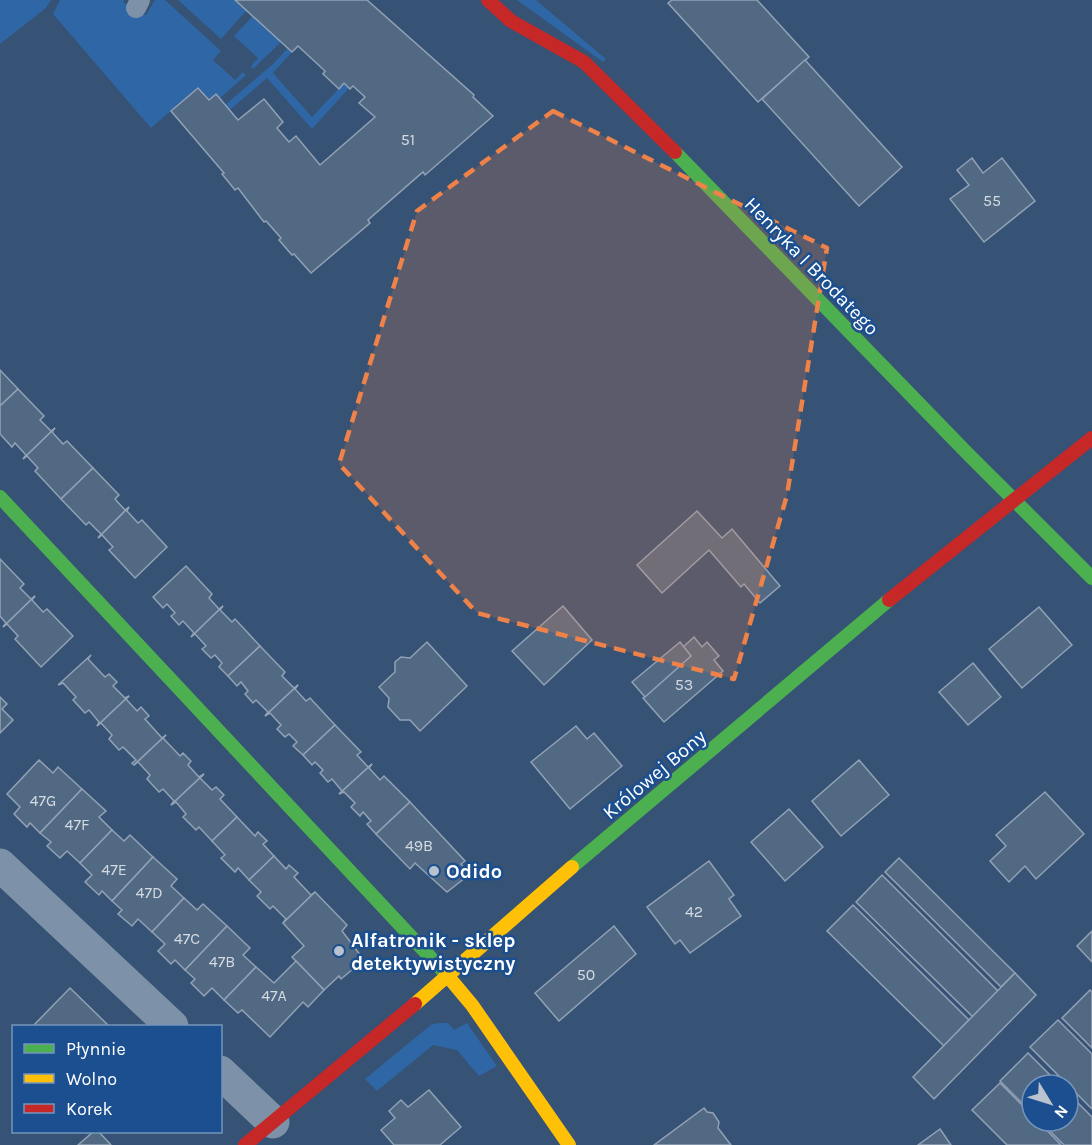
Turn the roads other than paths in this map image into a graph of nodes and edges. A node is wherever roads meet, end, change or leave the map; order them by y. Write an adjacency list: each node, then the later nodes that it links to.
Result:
1 (488, 0): 4 (street, Henryka I Brodatego)
2 (1092, 438): 4 (street, Królowej Bony)
3 (0, 497): 7 (street)
4 (1012, 501): 5 (street, Henryka I Brodatego); 7 (street, Królowej Bony)
5 (1092, 578)
6 (0, 865): 8 (street)
7 (448, 976): 10 (street, Królowej Bony); 12 (street)
8 (171, 1025)
9 (222, 1074): 10 (street)
10 (273, 1122): 11 (street, Królowej Bony)
11 (245, 1145)
12 (569, 1145)

